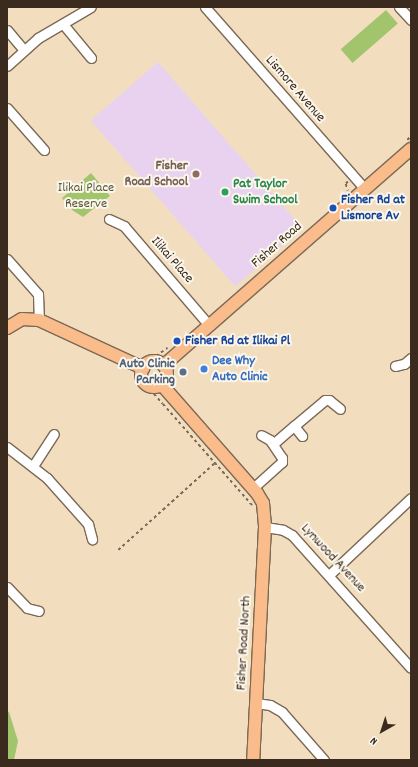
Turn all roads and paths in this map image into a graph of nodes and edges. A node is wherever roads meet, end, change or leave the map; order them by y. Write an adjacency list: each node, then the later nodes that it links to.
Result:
1 (91, 7): 5 (street)
2 (205, 7): 14 (street, Lismore Avenue)
3 (399, 7): 4 (street)
4 (411, 20)
5 (63, 24): 7 (street); 8 (street)
6 (7, 30): 7 (street)
7 (24, 50): 9 (street)
8 (91, 58)
9 (7, 66)
10 (7, 108): 12 (street)
11 (411, 149): 14 (main road, Fisher Road)
12 (44, 150)
13 (346, 184): 15 (path)
14 (365, 189): 19 (main road, Fisher Road)
15 (342, 196)
16 (108, 219): 19 (street, Ilikai Place)
17 (7, 258): 18 (street)
18 (39, 320): 20 (main road); 24 (main road)
19 (209, 325): 23 (main road, Fisher Road)
20 (7, 328)
21 (168, 347): 24 (path)
22 (411, 358): 25 (street)
23 (164, 365): 24 (main road); 26 (main road)
24 (140, 366): 26 (main road); 34 (path)
25 (395, 366)
26 (162, 385): 36 (main road)
27 (340, 408): 28 (street)
28 (294, 426): 31 (street); 32 (street)
29 (54, 434): 35 (street)
30 (261, 435): 32 (street)
31 (302, 436)
32 (273, 444): 36 (street)
33 (7, 447): 35 (street)
34 (216, 462): 38 (path); 41 (path)
35 (33, 466): 40 (street)
36 (253, 488): 39 (main road)
37 (411, 498): 42 (street)
38 (254, 507)
39 (265, 526): 42 (street, Lynwood Avenue); 46 (main road, Fisher Road North)
40 (92, 539)
41 (118, 550)
42 (329, 575): 45 (street, Lynwood Avenue)
43 (7, 587): 44 (street)
44 (39, 612)
45 (411, 668)
46 (256, 704): 47 (main road, Fisher Road North); 48 (street)
47 (253, 760)
48 (324, 760)

